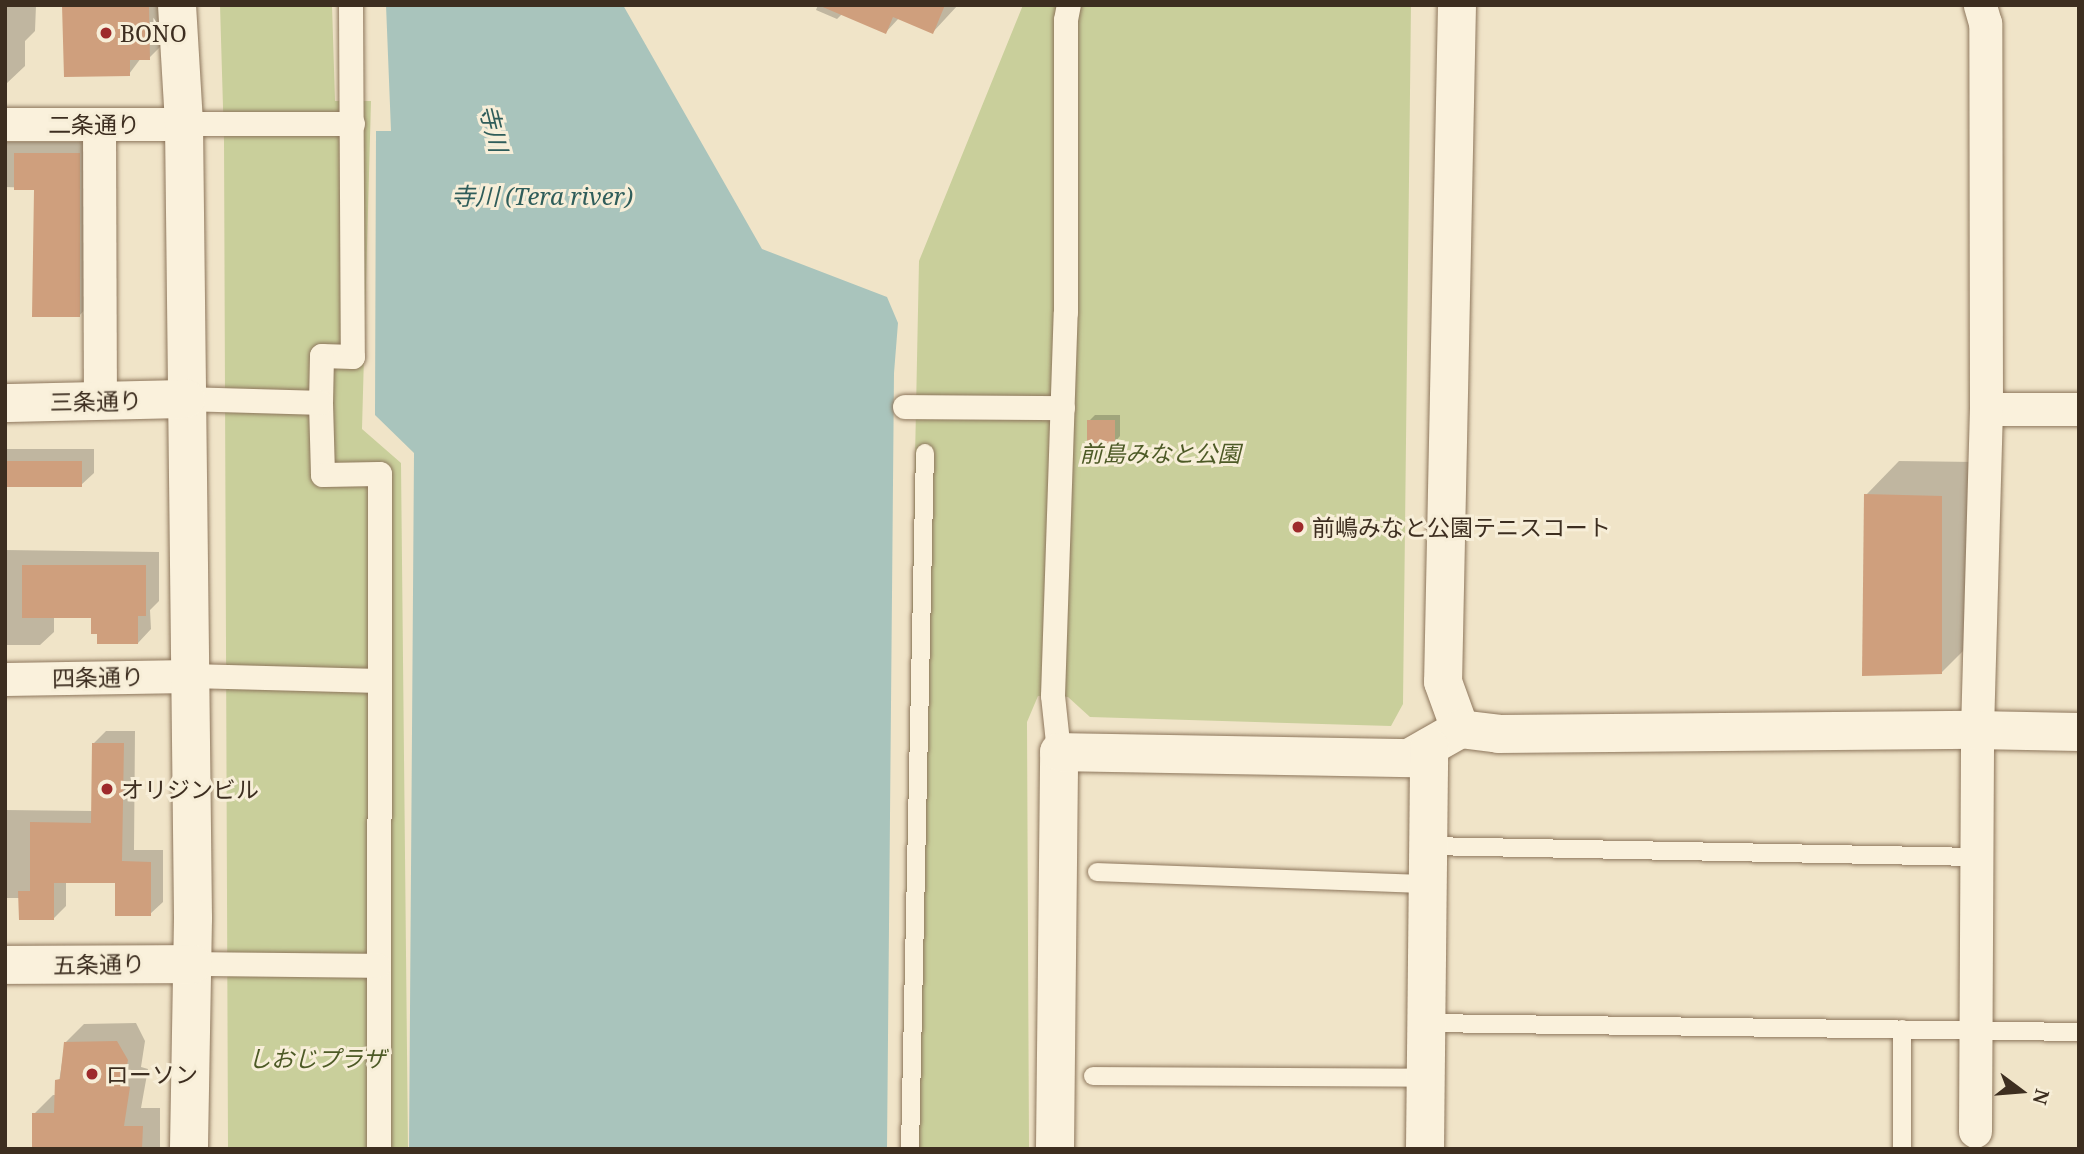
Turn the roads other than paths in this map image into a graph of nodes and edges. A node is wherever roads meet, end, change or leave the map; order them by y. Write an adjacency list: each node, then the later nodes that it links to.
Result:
1 (177, 5): 8 (street)
2 (351, 5): 9 (street)
3 (1069, 5): 15 (street)
4 (1457, 5): 24 (street)
5 (1980, 5): 16 (street)
6 (5, 124): 7 (street, 二条通り)
7 (99, 124): 8 (street, 二条通り); 11 (street)
8 (184, 124): 9 (street); 10 (street)
9 (353, 124): 13 (street)
10 (186, 399): 11 (street, 三条通り); 13 (street); 19 (street)
11 (100, 401): 12 (street, 三条通り)
12 (5, 403)
13 (321, 403): 21 (street)
14 (905, 407): 15 (street)
15 (1063, 408): 25 (street)
16 (1986, 409): 17 (street); 22 (street)
17 (2079, 410)
18 (925, 453): 42 (lane)
19 (190, 676): 20 (street, 四条通り); 21 (street); 30 (street)
20 (5, 679)
21 (380, 681): 32 (street)
22 (1977, 730): 23 (street); 24 (street); 27 (street)
23 (2079, 732)
24 (1445, 738): 25 (street); 26 (street)
25 (1059, 752): 43 (street)
26 (1428, 846): 27 (lane); 29 (street)
27 (1976, 857): 35 (street)
28 (1097, 872): 29 (lane)
29 (1428, 884): 33 (street)
30 (193, 964): 31 (street, 五条通り); 32 (street); 40 (street)
31 (5, 965)
32 (379, 966): 41 (street)
33 (1427, 1023): 34 (lane); 38 (street)
34 (1902, 1029): 35 (lane); 45 (lane)
35 (1975, 1030): 36 (lane); 39 (street)
36 (2079, 1032)
37 (1093, 1076): 38 (lane)
38 (1426, 1078): 44 (street)
39 (1975, 1131)
40 (189, 1149)
41 (379, 1149)
42 (911, 1149)
43 (1055, 1149)
44 (1425, 1149)
45 (1902, 1149)

